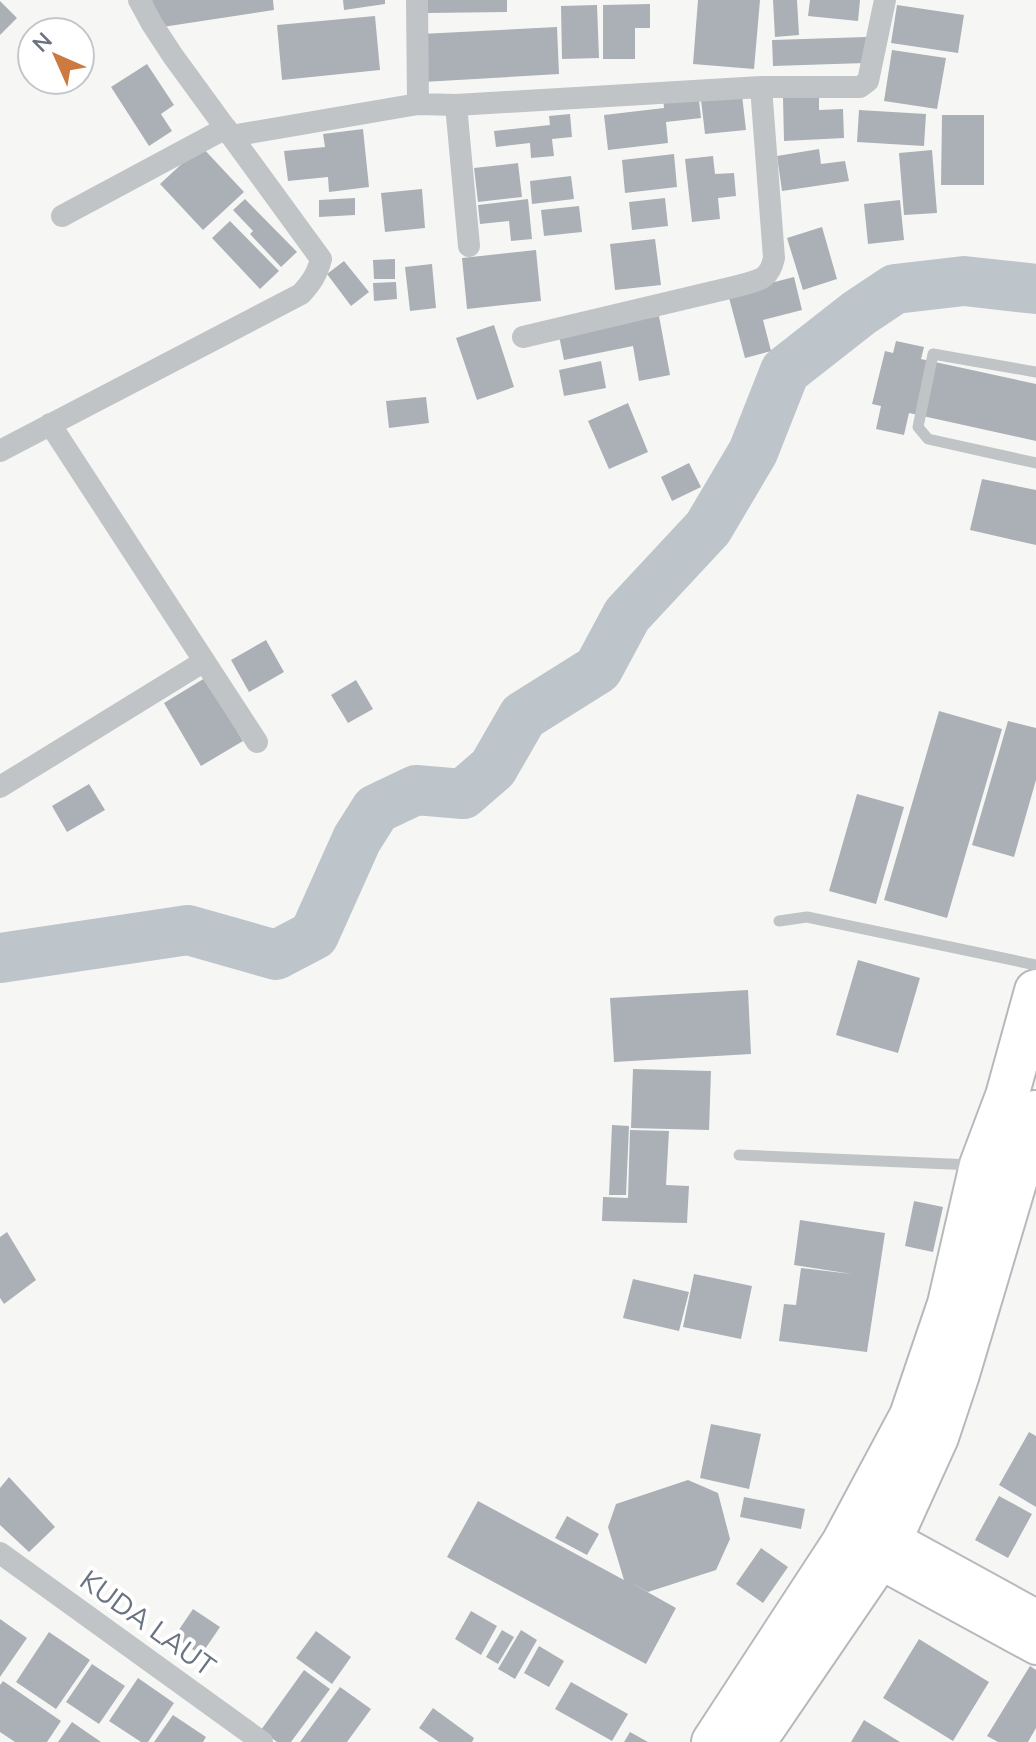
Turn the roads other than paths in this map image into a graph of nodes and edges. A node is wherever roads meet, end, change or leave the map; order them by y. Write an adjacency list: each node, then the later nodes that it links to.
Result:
1 (139, 0): 7 (street)
2 (417, 0): 5 (street)
3 (885, 0): 4 (street)
4 (761, 87): 6 (street); 10 (street)
5 (418, 104): 6 (street); 7 (street)
6 (456, 105): 9 (street)
7 (228, 132): 8 (street); 12 (street)
8 (62, 216)
9 (469, 246)
10 (523, 337)
11 (1036, 372): 14 (lane)
12 (50, 424): 13 (street); 15 (street)
13 (0, 451)
14 (1036, 463)
15 (203, 662): 16 (street); 17 (street)
16 (257, 742)
17 (0, 787)
18 (779, 921): 19 (lane)
19 (1036, 965)
20 (1036, 991): 23 (highway)
21 (1036, 1112): 24 (highway)
22 (739, 1155): 23 (lane)
23 (981, 1165): 24 (highway)
24 (867, 1540): 26 (main road); 27 (main road); 29 (highway); 30 (highway)
25 (0, 1553): 28 (street, KUDA LAUT)
26 (1036, 1616)
27 (1036, 1648)
28 (262, 1742)
29 (713, 1742)
30 (754, 1742)

